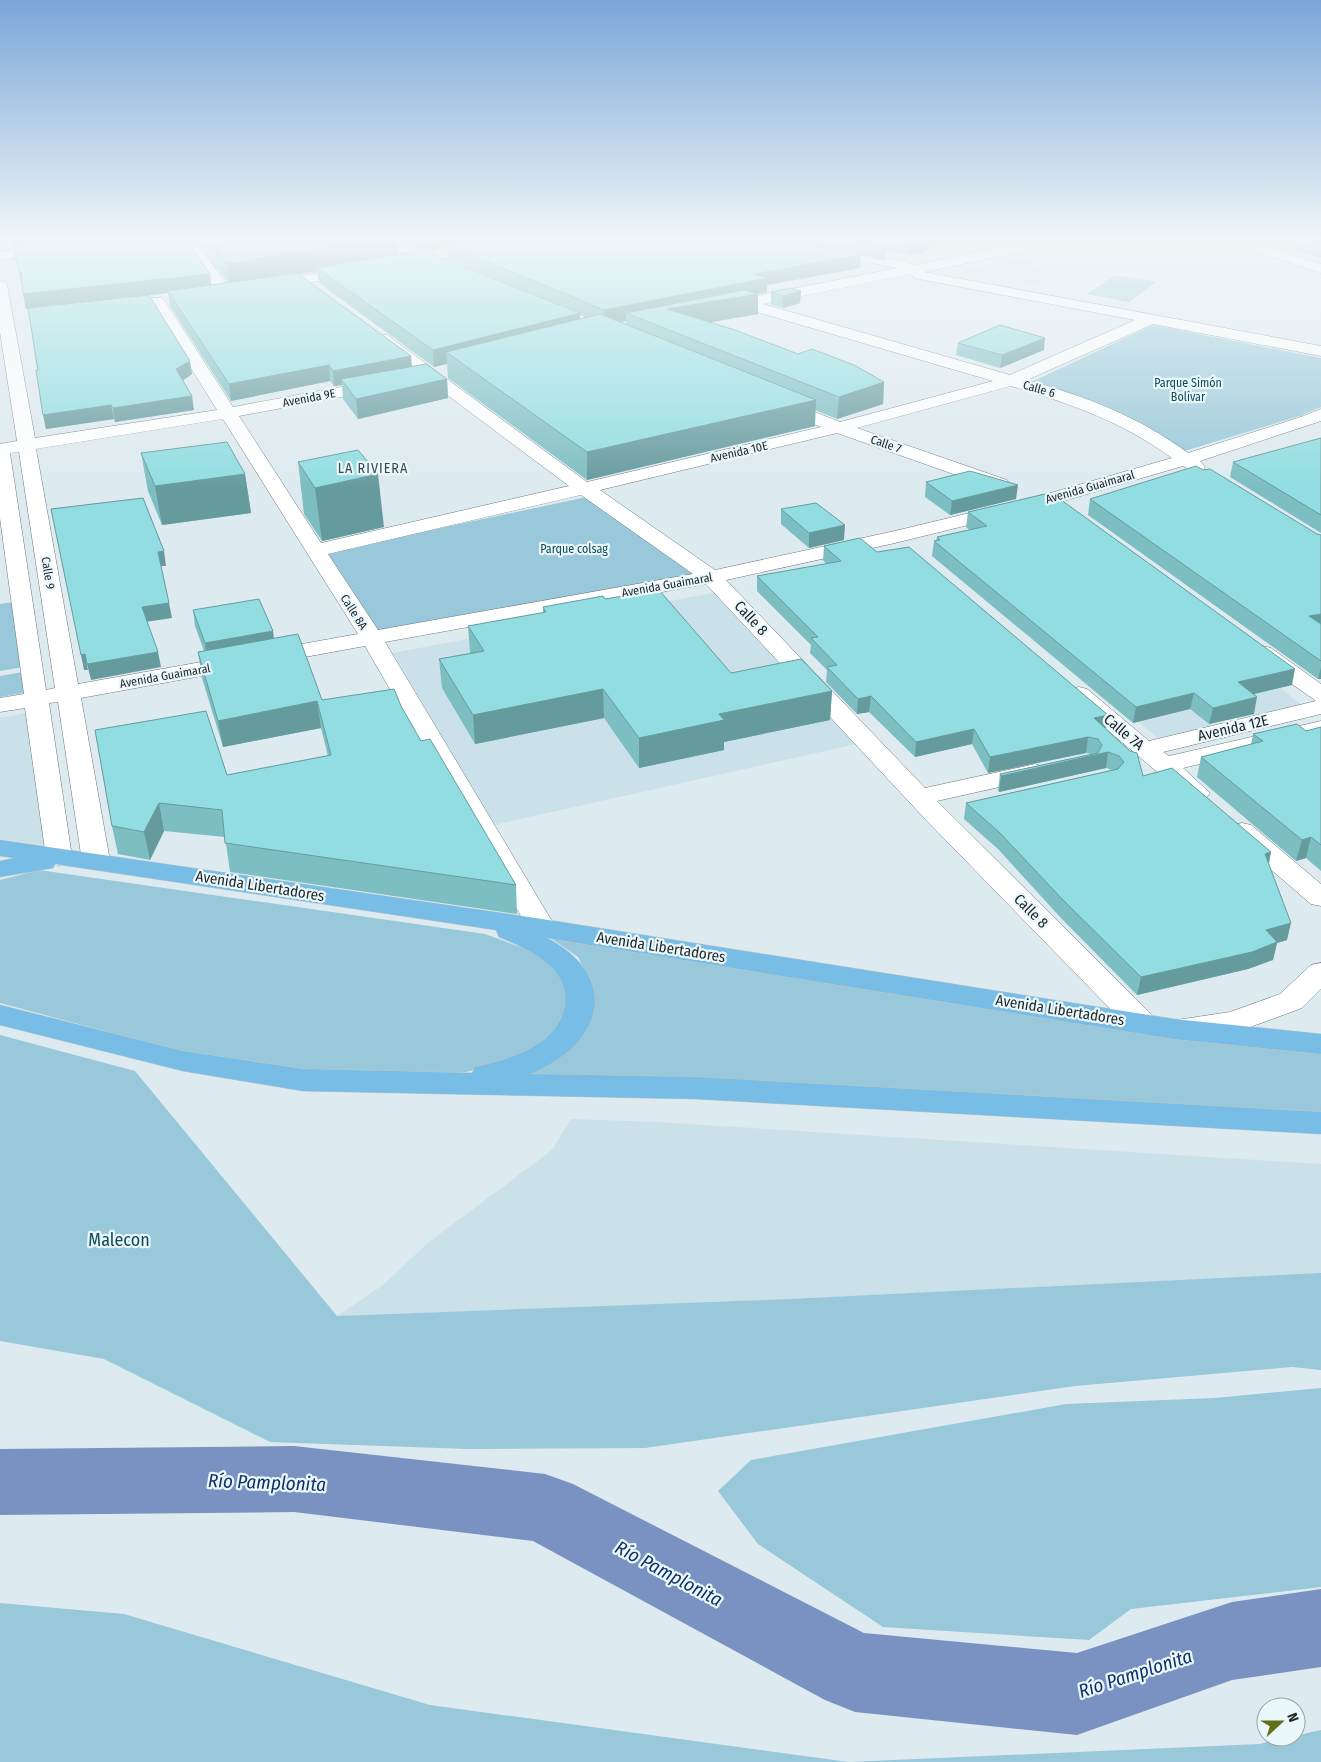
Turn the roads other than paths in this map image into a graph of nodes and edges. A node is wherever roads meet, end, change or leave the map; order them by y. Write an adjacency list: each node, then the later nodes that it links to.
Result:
1 (4, 323): 12 (street, Calle 9)
2 (171, 323): 15 (street, Calle 8A)
3 (812, 323): 11 (street, Calle 6)
4 (1142, 323): 11 (street, Avenida 10E)
5 (1173, 323): 9 (street)
6 (1203, 323): 8 (street)
7 (366, 327): 10 (street, Calle 8)
8 (1321, 346)
9 (1321, 351)
10 (418, 373): 15 (street, Avenida 9E); 24 (street, Calle 8)
11 (1012, 381): 18 (street, Avenida 10E); 23 (street, Calle 6)
12 (18, 398): 14 (street); 21 (street, Calle 9)
13 (767, 398): 18 (street, Calle 7)
14 (0, 400)
15 (227, 410): 21 (street, Avenida 9E); 27 (street, Calle 8A)
16 (770, 415): 19 (street, Calle 7)
17 (1317, 425): 23 (street, Avenida Guaimaral)
18 (839, 428): 19 (street, Avenida 10E); 26 (street, Calle 7)
19 (815, 434): 24 (street, Avenida 10E); 25 (street, Calle 7)
20 (0, 443): 21 (street, Avenida 9E)
21 (26, 443): 22 (street, Avenida 9E); 29 (street, Calle 9)
22 (0, 450): 30 (street)
23 (1199, 469): 26 (street, Avenida Guaimaral)
24 (584, 488): 27 (street, Avenida 10E); 28 (street, Calle 8)
25 (1024, 506): 26 (street, Avenida Guaimaral); 28 (street, Avenida Guaimaral)
26 (1059, 506): 28 (street, Avenida Guaimaral)
27 (315, 551): 31 (street, Calle 8A)
28 (715, 580): 31 (street, Avenida Guaimaral); 44 (street, Calle 8)
29 (51, 588): 30 (street); 35 (street, Calle 9)
30 (10, 595): 36 (street)
31 (374, 643): 35 (street, Avenida Guaimaral); 50 (street, Calle 8A)
32 (1250, 643): 34 (street)
33 (1062, 679): 41 (street, Calle 7A)
34 (1321, 695)
35 (69, 698): 36 (street, Avenida Guaimaral); 46 (street, Calle 9)
36 (36, 704): 37 (street, Avenida Guaimaral); 39 (street, Avenida Guaimaral); 46 (street)
37 (0, 705)
38 (1321, 707): 41 (street, Avenida 12E)
39 (0, 715)
40 (1321, 728): 42 (street, Avenida 12E)
41 (1145, 749): 42 (street, Calle 7A)
42 (1164, 765): 48 (street, Calle 7A)
43 (1053, 779): 44 (street)
44 (928, 806): 53 (street, Calle 8)
45 (0, 848): 46 (main road, Avenida Libertadores)
46 (80, 859): 47 (main road); 49 (main road, Avenida Libertadores)
47 (0, 870)
48 (1321, 898)
49 (479, 918): 50 (main road, Avenida Libertadores); 56 (main road)
50 (542, 928): 53 (main road, Avenida Libertadores)
51 (1321, 972): 54 (street)
52 (0, 1016): 56 (main road)
53 (1142, 1023): 54 (main road, Avenida Libertadores)
54 (1174, 1029): 55 (main road, Avenida Libertadores)
55 (1321, 1044)
56 (448, 1082): 57 (main road)
57 (1321, 1123)

